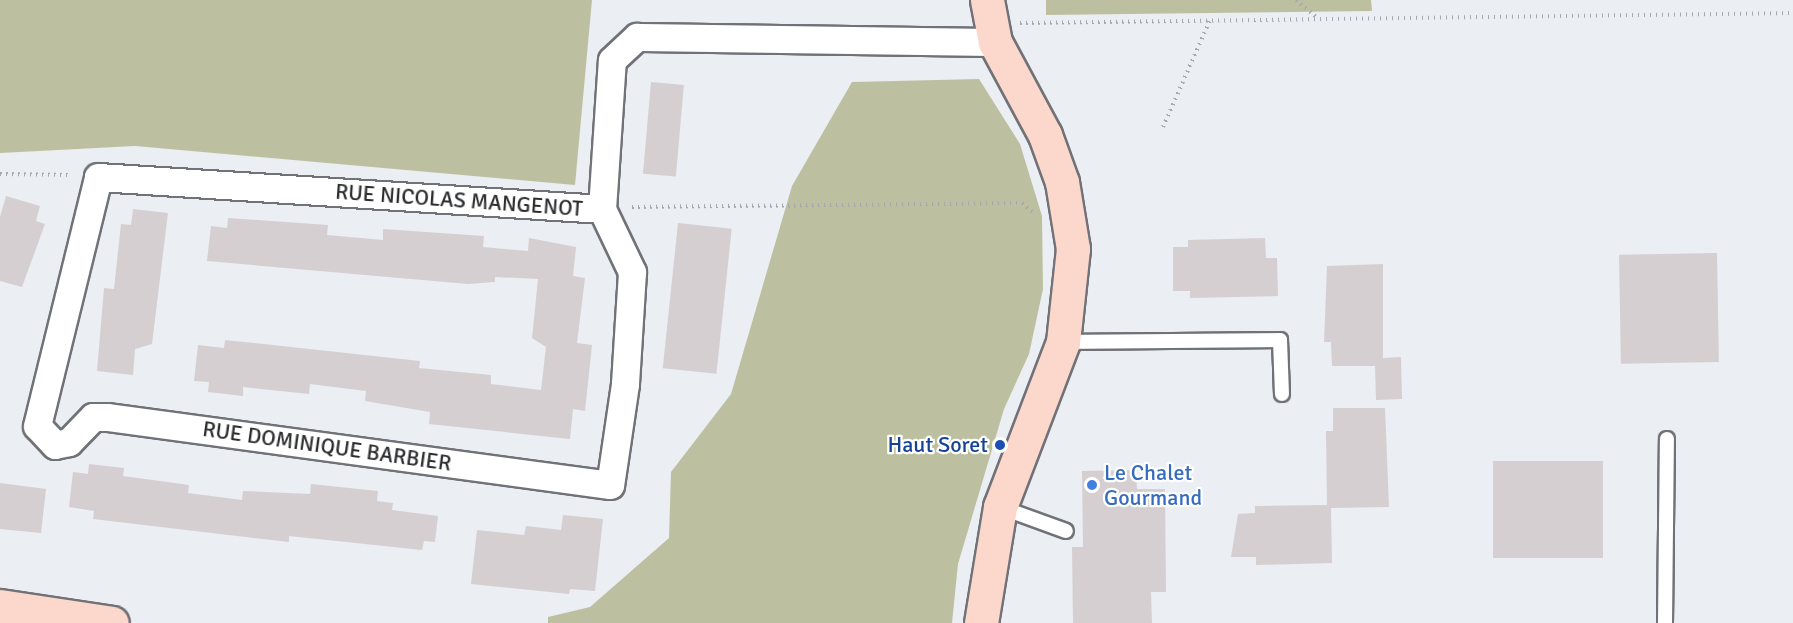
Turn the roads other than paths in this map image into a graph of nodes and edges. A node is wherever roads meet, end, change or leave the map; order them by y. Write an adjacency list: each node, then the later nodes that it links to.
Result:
1 (990, 22): 3 (street, RUE NICOLAS MANGENOT); 4 (street)
2 (98, 177): 3 (street, RUE NICOLAS MANGENOT); 3 (street, RUE DOMINIQUE BARBIER)
3 (602, 209)
4 (1063, 342): 5 (lane); 7 (street)
5 (1282, 394)
6 (1667, 439): 12 (lane)
7 (1000, 507): 8 (lane); 11 (street)
8 (1066, 531)
9 (0, 606): 10 (street)
10 (112, 623)
11 (981, 623)
12 (1665, 623)

